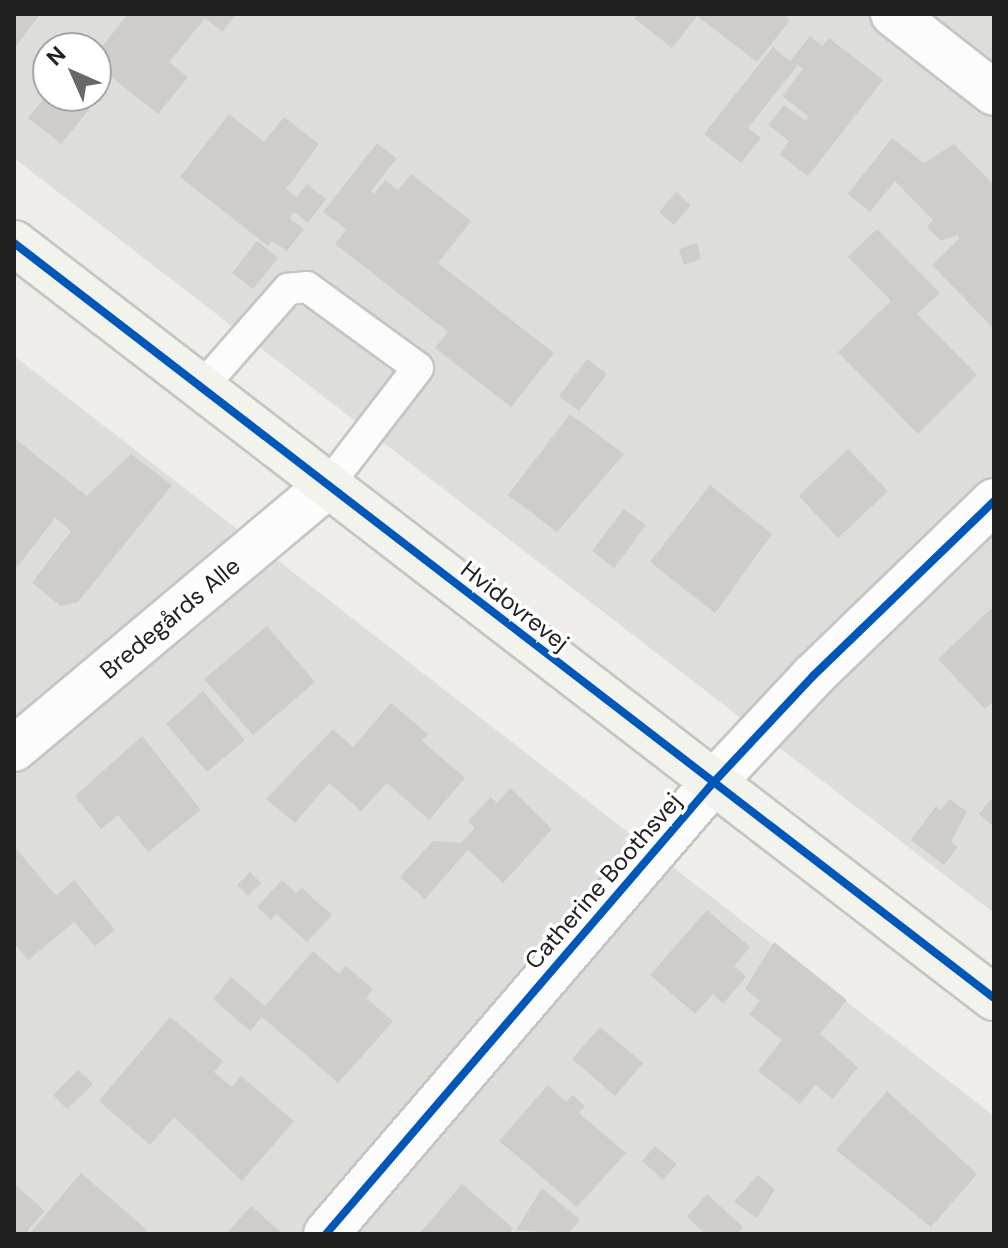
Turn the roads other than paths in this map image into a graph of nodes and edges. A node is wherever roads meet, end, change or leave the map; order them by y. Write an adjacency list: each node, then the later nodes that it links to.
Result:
1 (893, 14): 2 (street)
2 (994, 93)
3 (14, 243): 4 (street, Hvidovrevej)
4 (201, 388): 5 (street, Hvidovrevej); 5 (lane)
5 (327, 486): 7 (street, Bredegårds Alle); 8 (street, Hvidovrevej)
6 (994, 501): 8 (street, Catherine Boothsvej)
7 (14, 749)
8 (712, 784): 9 (street, Hvidovrevej); 10 (street, Catherine Boothsvej)
9 (994, 998)
10 (326, 1234)

